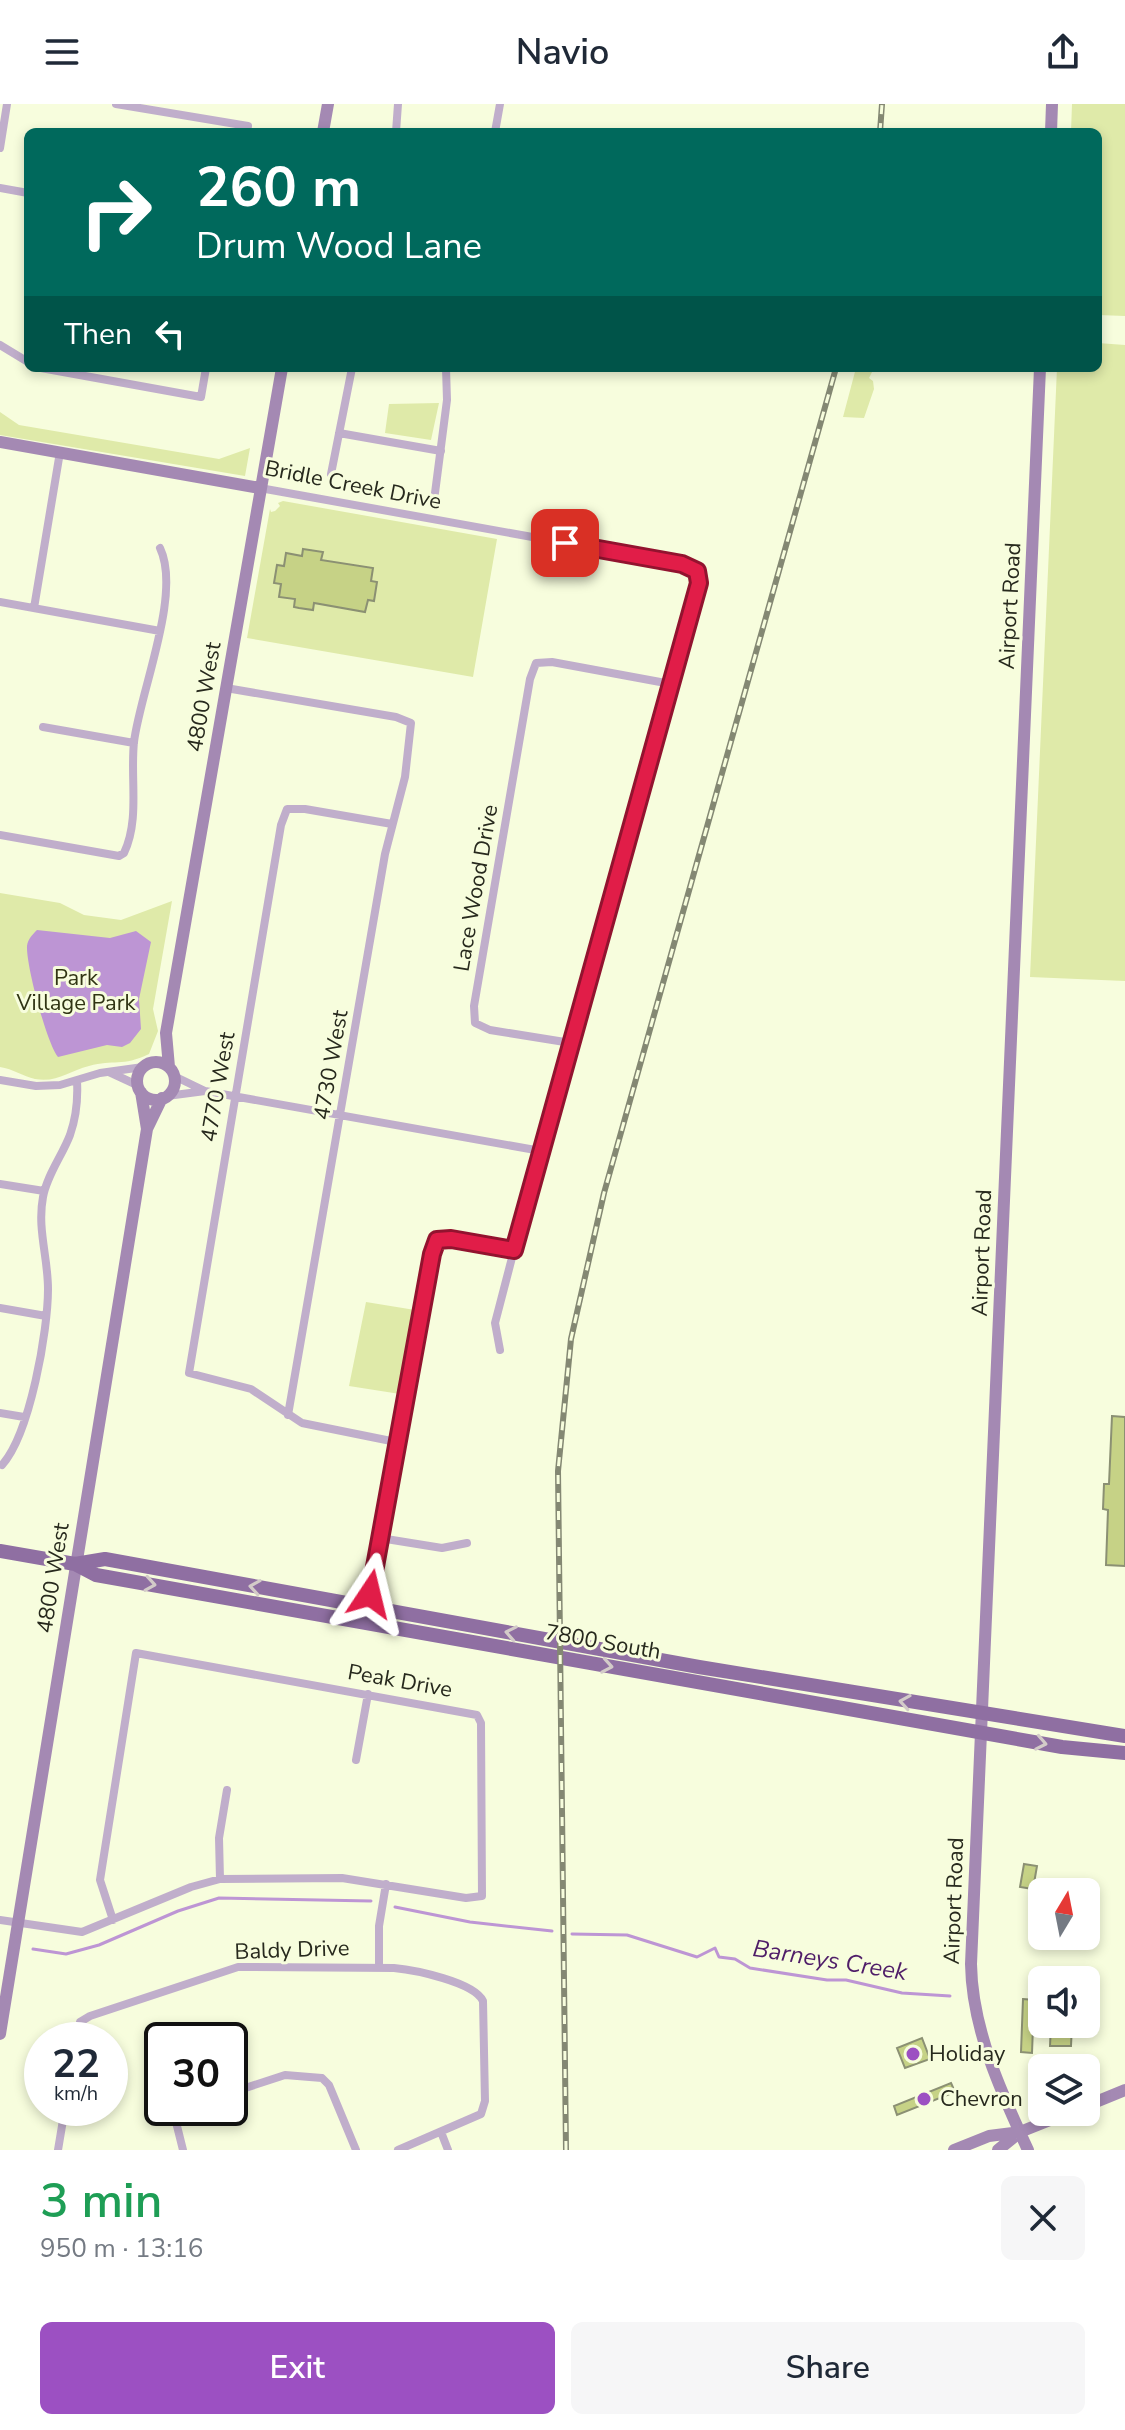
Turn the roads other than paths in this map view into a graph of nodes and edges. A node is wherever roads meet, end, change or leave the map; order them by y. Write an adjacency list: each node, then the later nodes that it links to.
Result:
1 (7, 104): 12 (street)
2 (116, 104): 7 (street)
3 (328, 104): 8 (street)
4 (398, 104): 9 (street)
5 (500, 104): 10 (street)
6 (1052, 104): 11 (street)
7 (242, 128)
8 (324, 128)
9 (396, 128)
10 (496, 128)
11 (1051, 128)
12 (0, 148)
13 (0, 188): 14 (street)
14 (24, 192)
15 (0, 345): 16 (street)
16 (24, 360)
17 (77, 372): 18 (street)
18 (205, 372)
19 (281, 372): 28 (street, 4800 West)
20 (351, 372): 23 (street)
21 (446, 372): 25 (street)
22 (1040, 372): 72 (street, Airport Road)
23 (339, 433): 25 (street); 27 (street)
24 (0, 442): 26 (street, Bridle Creek Drive)
25 (441, 451): 29 (street)
26 (60, 452): 28 (street, Bridle Creek Drive); 32 (street)
27 (331, 474)
28 (260, 488): 34 (street, Bridle Creek Drive); 35 (street, 4800 West)
29 (435, 493)
30 (160, 548): 33 (street)
31 (0, 602): 32 (street)
32 (34, 608): 33 (street)
33 (160, 631): 37 (street)
34 (671, 684): 41 (street); 41 (street, Lace Wood Drive)
35 (226, 688): 38 (street, 4730 West); 40 (street, 4800 West)
36 (43, 727): 37 (street)
37 (134, 743): 39 (street)
38 (392, 824): 49 (street, 4770 West); 51 (street, 4730 West)
39 (0, 835)
40 (166, 1033): 42 (street, 4800 West); 44 (street, 4800 West)
41 (571, 1043): 53 (street)
42 (146, 1065): 43 (street); 44 (street); 47 (street, 4800 West)
43 (108, 1072): 46 (street); 47 (street)
44 (171, 1072): 48 (street); 50 (street, 4800 West)
45 (0, 1080): 46 (street)
46 (77, 1081): 55 (street)
47 (139, 1089): 50 (street); 52 (street, 4800 West)
48 (205, 1091): 49 (street); 50 (street)
49 (235, 1096): 51 (street); 61 (street, 4770 West)
50 (164, 1097): 52 (street, 4800 West)
51 (341, 1114): 53 (street); 61 (street, 4730 West)
52 (147, 1129): 68 (street, 4800 West)
53 (541, 1151): 56 (street)
54 (0, 1184): 55 (street)
55 (44, 1191): 58 (street)
56 (514, 1250): 59 (street); 63 (street)
57 (0, 1308): 58 (street)
58 (46, 1316): 62 (street)
59 (500, 1350)
60 (0, 1413): 62 (street)
61 (288, 1415): 63 (street)
62 (24, 1417): 64 (street)
63 (396, 1442): 65 (street)
64 (2, 1465)
65 (380, 1538): 66 (street); 69 (street)
66 (467, 1543)
67 (0, 1551): 68 (main road, 7800 South)
68 (75, 1564): 69 (main road, 7800 South, one-way to 68); 70 (main road, 7800 South, one-way to 70); 82 (street, 4800 West)
69 (368, 1605): 70 (street); 72 (main road, 7800 South, one-way to 69)
70 (365, 1621): 73 (main road, 7800 South, one-way to 73)
71 (368, 1694): 76 (street); 79 (street, Peak Drive); 81 (street, Peak Drive)
72 (982, 1714): 73 (street, Airport Road); 74 (main road, 7800 South)
73 (982, 1732): 75 (main road, 7800 South, one-way to 75); 93 (street, Airport Road)
74 (1125, 1736)
75 (1125, 1753)
76 (356, 1760)
77 (227, 1790): 78 (street)
78 (220, 1879): 79 (street); 81 (street)
79 (386, 1884): 83 (street)
80 (0, 1920): 82 (street)
81 (113, 1920): 82 (street)
82 (19, 1923): 85 (street, 4800 West)
83 (379, 1967): 84 (street, Baldy Drive); 92 (street, Baldy Drive)
84 (80, 2022)
85 (0, 2034)
86 (248, 2087): 96 (street)
87 (1125, 2090): 88 (street)
88 (1100, 2100)
89 (62, 2126): 94 (street)
90 (176, 2126): 95 (street)
91 (1035, 2126): 93 (street)
92 (441, 2132): 97 (street); 98 (street)
93 (1020, 2132): 99 (street); 100 (street); 101 (street, Airport Road)
94 (58, 2150)
95 (183, 2150)
96 (356, 2150)
97 (398, 2150)
98 (448, 2150)
99 (954, 2150)
100 (998, 2150)
101 (1028, 2150)

